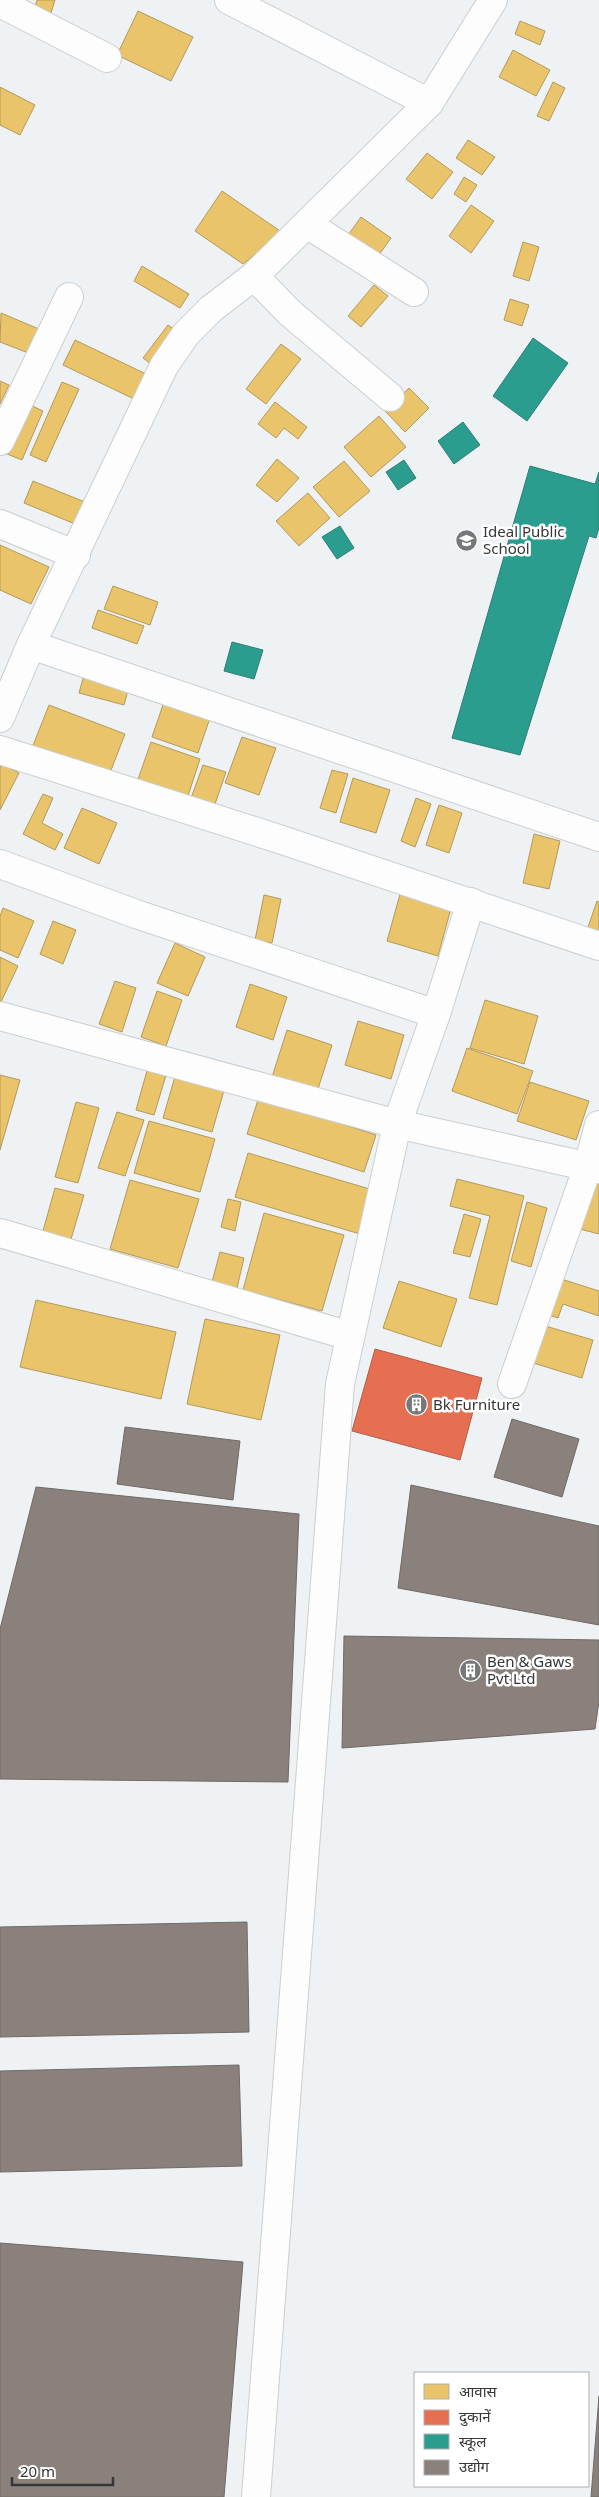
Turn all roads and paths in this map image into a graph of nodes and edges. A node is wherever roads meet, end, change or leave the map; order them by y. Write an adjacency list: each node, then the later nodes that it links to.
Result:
1 (229, 0): 5 (street)
2 (493, 0): 5 (street)
3 (0, 3): 4 (street)
4 (107, 58)
5 (428, 103): 6 (street)
6 (307, 224): 7 (street); 8 (street)
7 (254, 276): 10 (street); 13 (street)
8 (414, 292)
9 (69, 297): 11 (street)
10 (390, 397)
11 (0, 440)
12 (0, 524): 13 (street)
13 (76, 554): 14 (street)
14 (31, 645): 15 (street); 17 (street)
15 (0, 718)
16 (0, 750): 19 (street)
17 (599, 837)
18 (0, 864): 21 (street)
19 (471, 902): 20 (street); 21 (street)
20 (599, 946)
21 (436, 1014): 23 (street)
22 (0, 1016): 23 (street)
23 (397, 1124): 25 (street); 27 (street)
24 (599, 1125): 25 (street)
25 (593, 1167): 28 (street)
26 (0, 1233): 27 (street)
27 (350, 1336): 29 (street)
28 (512, 1384)
29 (256, 2497)

